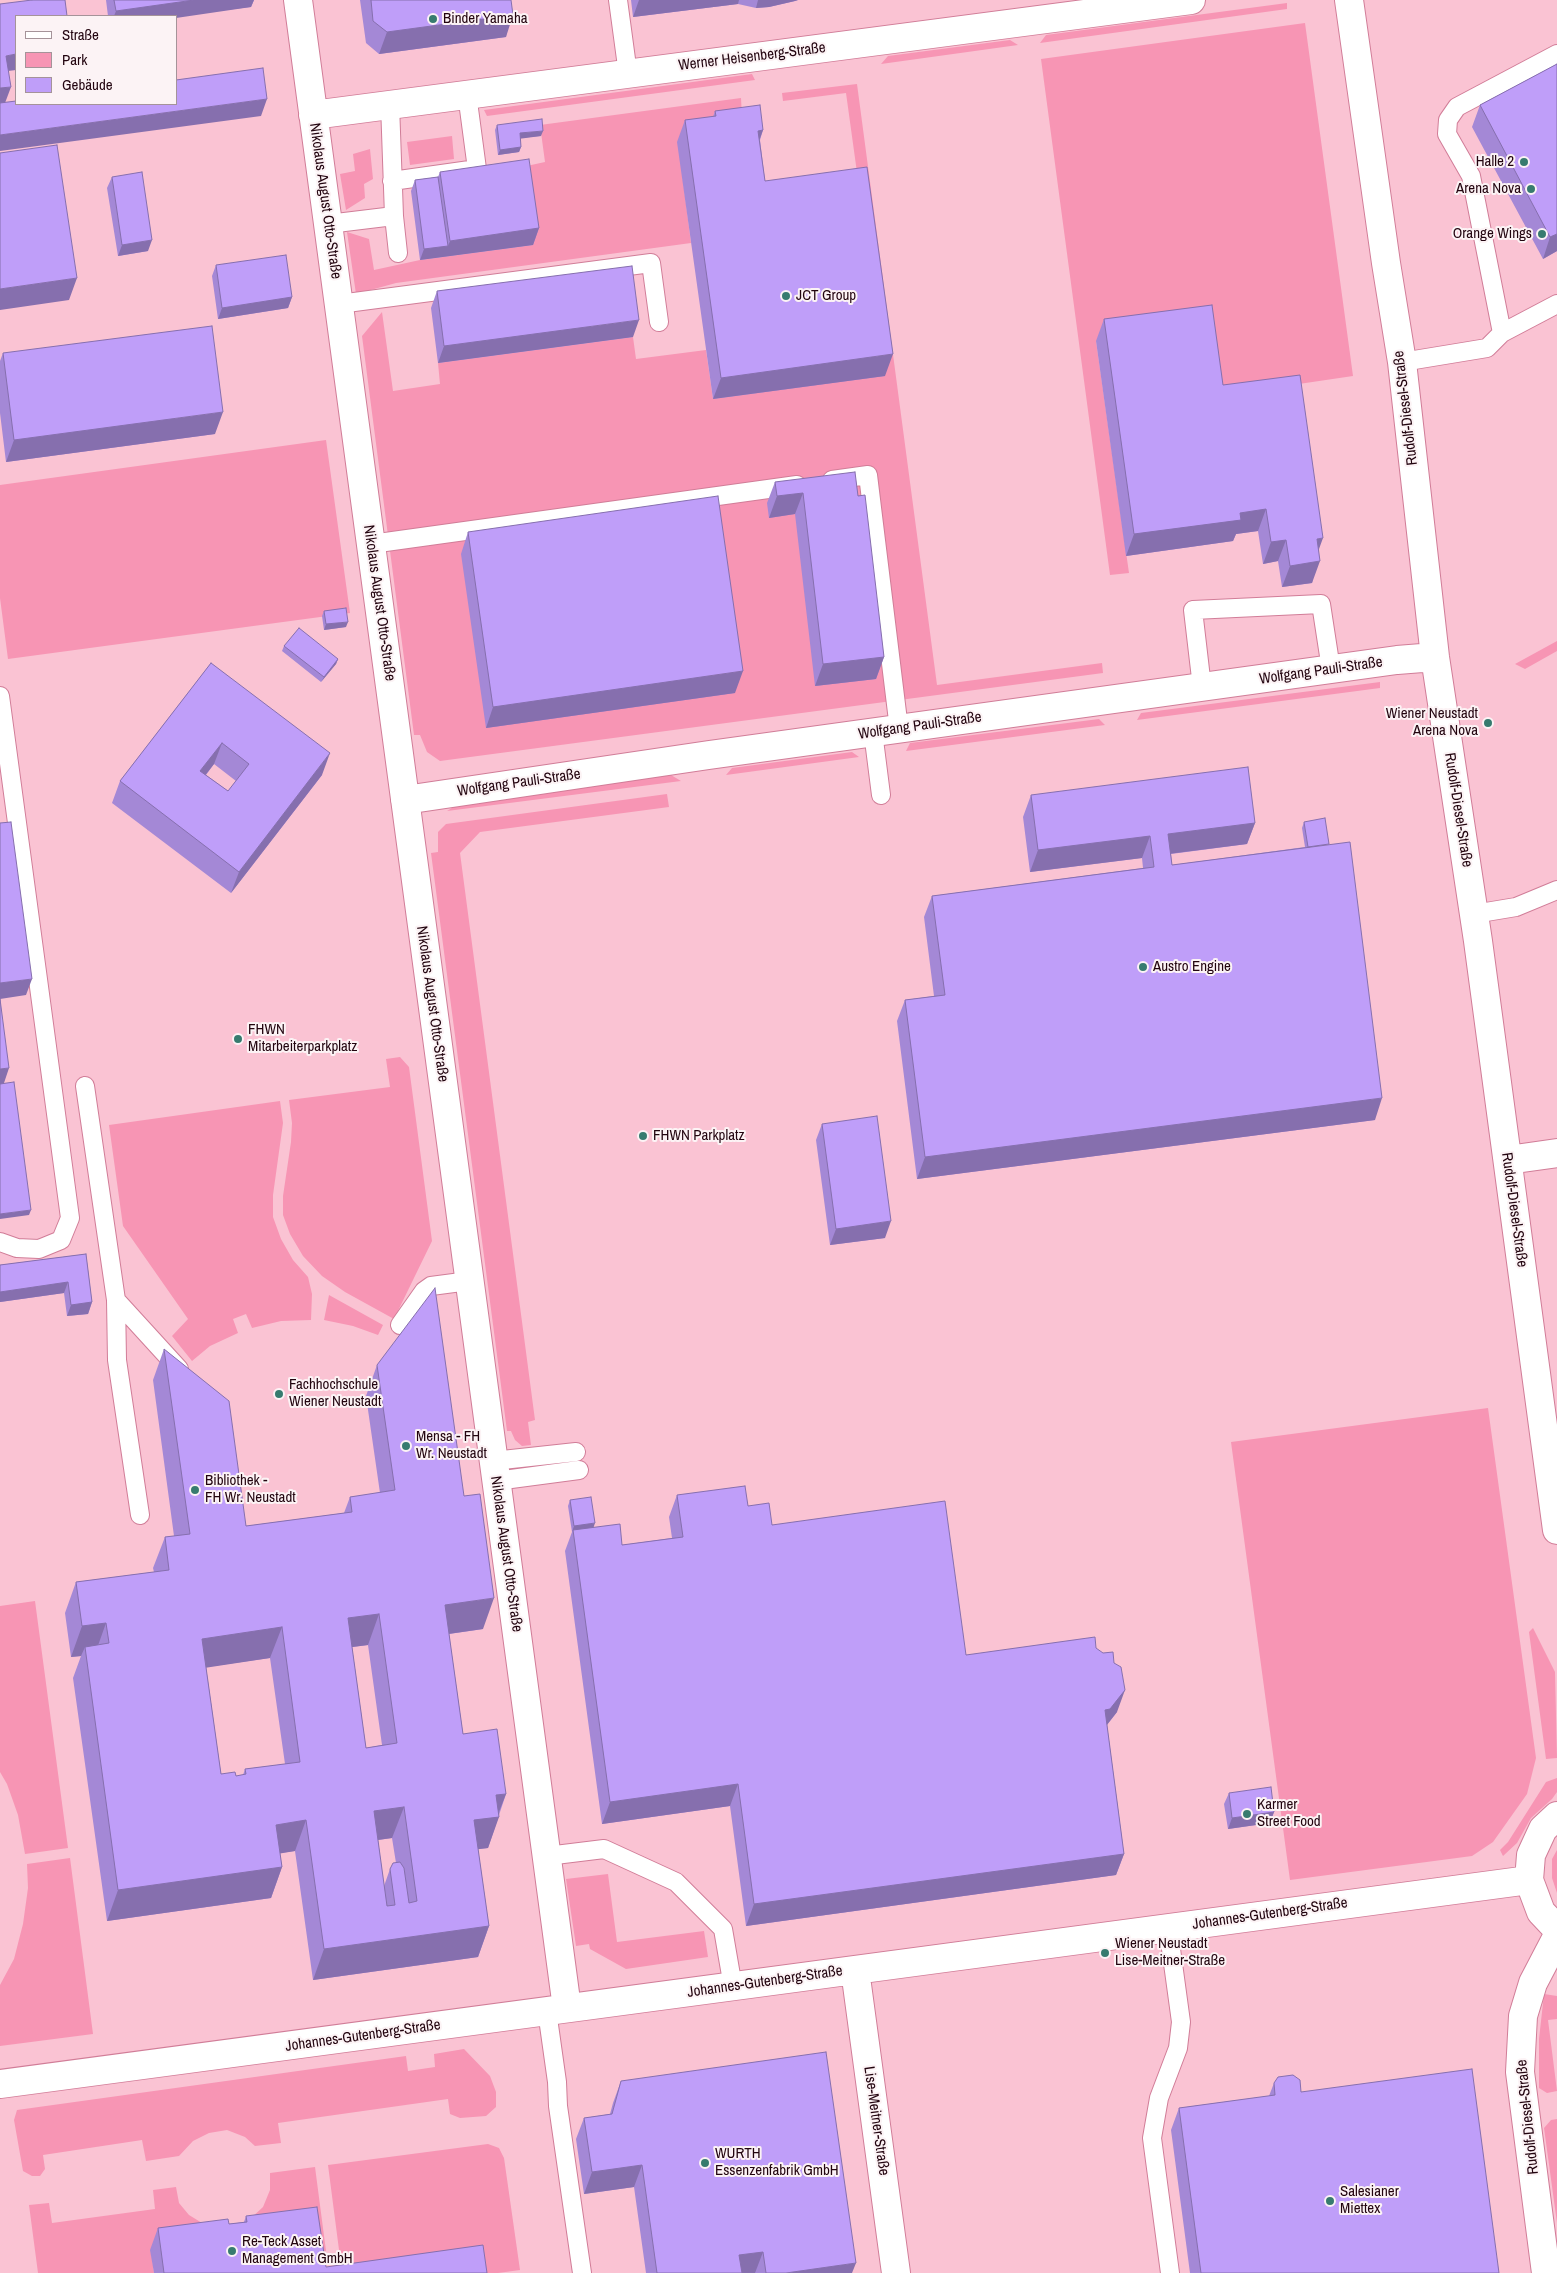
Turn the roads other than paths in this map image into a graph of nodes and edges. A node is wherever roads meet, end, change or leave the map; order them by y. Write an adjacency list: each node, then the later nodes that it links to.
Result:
1 (298, 0): 10 (street, Nikolaus August Otto-Straße)
2 (618, 0): 7 (lane)
3 (1191, 0): 5 (street, Werner Heisenberg-Straße)
4 (1349, 0): 19 (street, Rudolf-Diesel-Straße)
5 (1154, 2): 7 (street, Werner Heisenberg-Straße)
6 (1557, 54): 18 (lane)
7 (628, 74): 8 (street, Werner Heisenberg-Straße)
8 (467, 94): 9 (street, Werner Heisenberg-Straße); 11 (lane)
9 (390, 104): 10 (street, Werner Heisenberg-Straße); 11 (lane)
10 (313, 115): 13 (street, Nikolaus August Otto-Straße)
11 (392, 181): 12 (lane)
12 (394, 216): 13 (lane); 14 (lane)
13 (328, 224): 15 (street, Nikolaus August Otto-Straße)
14 (398, 252)
15 (338, 304): 17 (lane); 20 (street, Nikolaus August Otto-Straße)
16 (1557, 304): 18 (lane)
17 (659, 322)
18 (1502, 333): 19 (lane)
19 (1402, 362): 21 (street, Rudolf-Diesel-Straße)
20 (371, 544): 25 (lane); 27 (street, Nikolaus August Otto-Straße)
21 (1434, 657): 22 (street, Wolfgang Pauli-Straße); 29 (street, Rudolf-Diesel-Straße)
22 (1331, 669): 23 (street, Wolfgang Pauli-Straße); 23 (lane)
23 (1202, 687): 25 (street, Wolfgang Pauli-Straße)
24 (0, 696): 33 (lane)
25 (886, 731): 26 (lane); 27 (street, Wolfgang Pauli-Straße)
26 (881, 795)
27 (405, 800): 34 (street, Nikolaus August Otto-Straße)
28 (1557, 890): 29 (lane)
29 (1474, 914): 32 (street, Rudolf-Diesel-Straße)
30 (85, 1086): 35 (lane)
31 (1557, 1153): 32 (street)
32 (1508, 1160): 42 (street, Rudolf-Diesel-Straße)
33 (0, 1242)
34 (469, 1280): 36 (lane); 40 (street, Nikolaus August Otto-Straße)
35 (116, 1300): 37 (lane); 41 (lane)
36 (400, 1325)
37 (190, 1381)
38 (576, 1452): 40 (lane)
39 (579, 1470): 40 (lane)
40 (495, 1471): 44 (street, Nikolaus August Otto-Straße)
41 (140, 1515)
42 (1557, 1530)
43 (1557, 1816): 45 (street)
44 (546, 1856): 50 (lane); 51 (street, Nikolaus August Otto-Straße)
45 (1529, 1880): 46 (street, Johannes-Gutenberg-Straße); 47 (street)
46 (1168, 1927): 49 (street, Johannes-Gutenberg-Straße); 55 (lane)
47 (1557, 1930)
48 (1557, 1937): 56 (street, Rudolf-Diesel-Straße)
49 (855, 1970): 50 (street, Johannes-Gutenberg-Straße); 54 (street, Lise-Meitner-Straße)
50 (733, 1986): 51 (street, Johannes-Gutenberg-Straße)
51 (557, 2010): 52 (street, Johannes-Gutenberg-Straße); 53 (lane)
52 (0, 2084)
53 (582, 2273)
54 (896, 2273)
55 (1170, 2273)
56 (1546, 2273)

